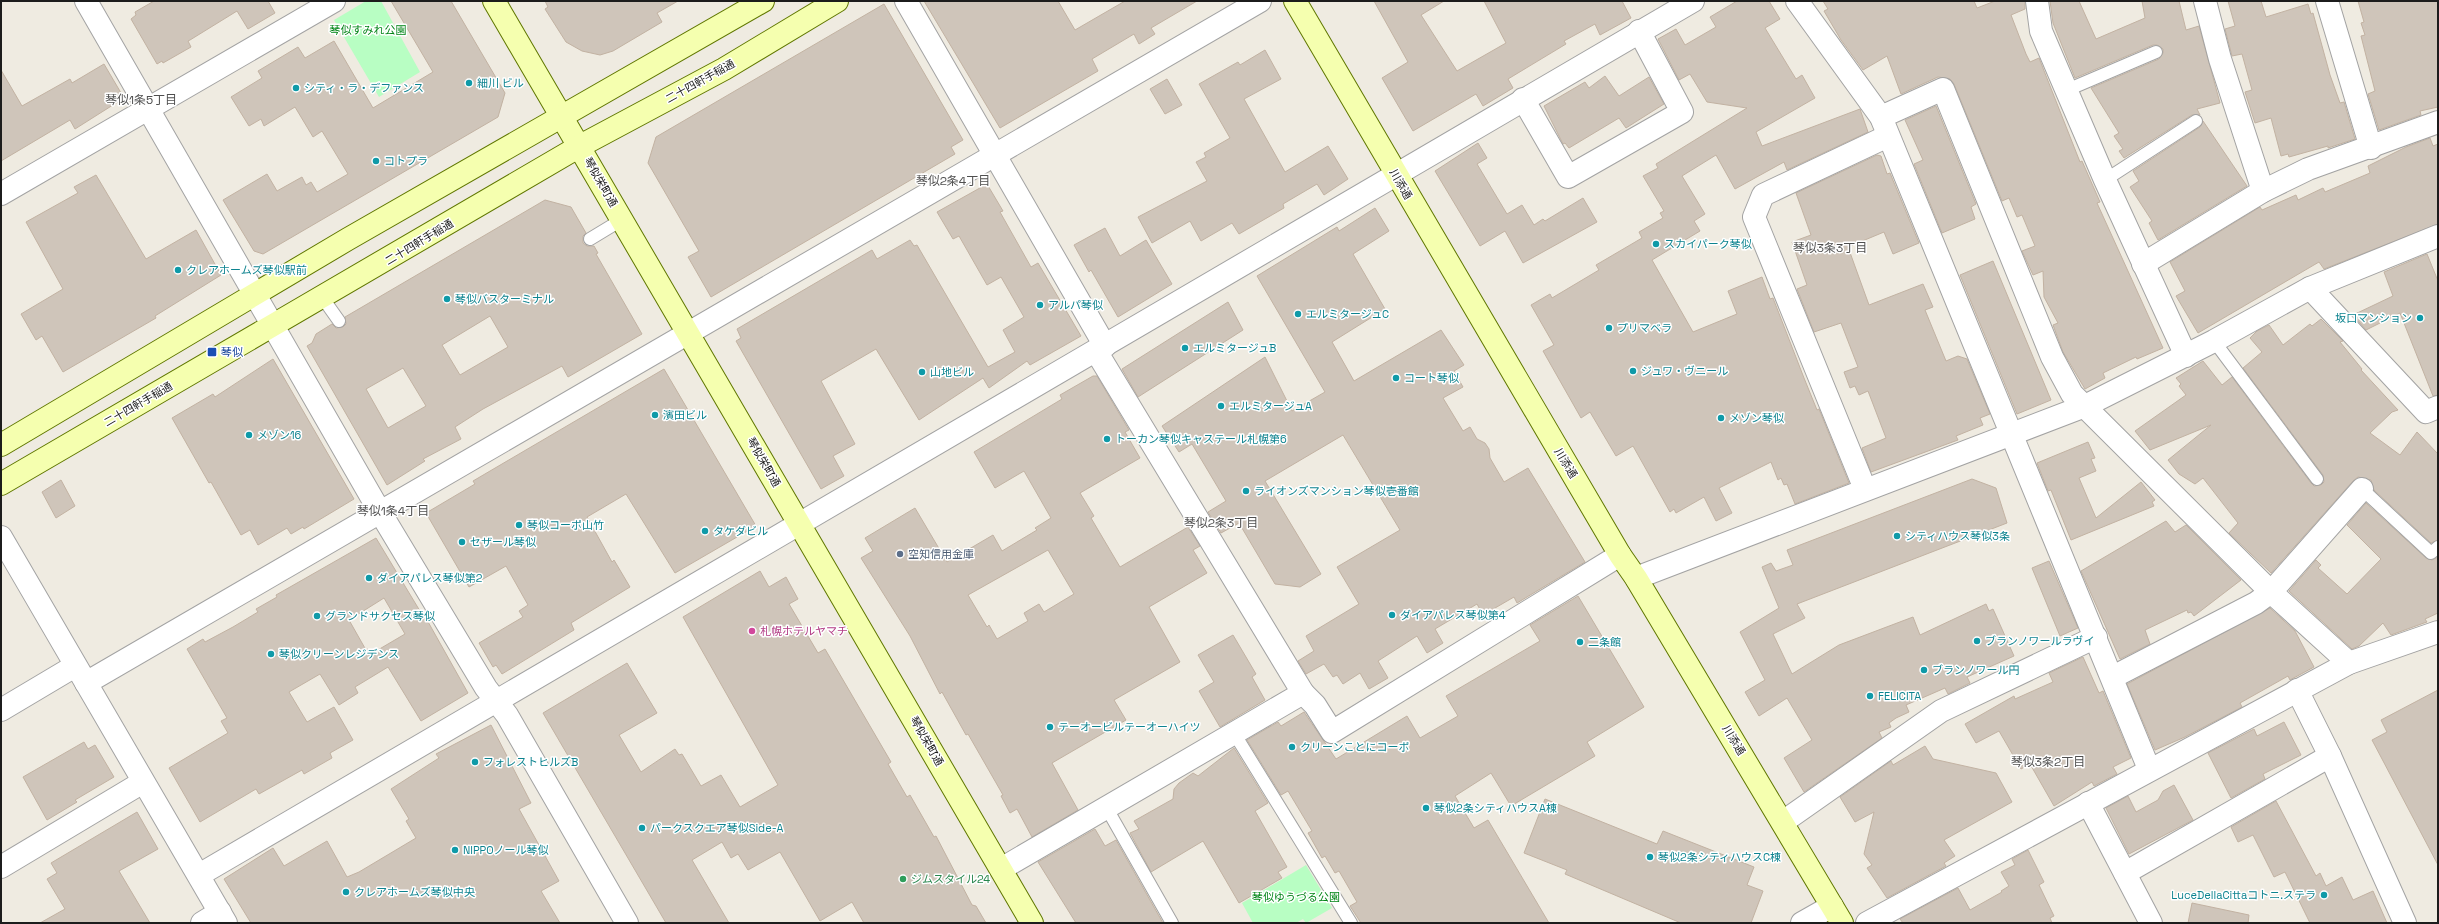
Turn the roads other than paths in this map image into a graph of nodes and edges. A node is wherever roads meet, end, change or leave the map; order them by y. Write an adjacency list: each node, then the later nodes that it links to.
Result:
1 (86, 1): 18 (street)
2 (334, 1): 18 (street)
3 (494, 1): 19 (street, 琴似栄町通)
4 (764, 1): 19 (street)
5 (837, 1): 23 (street, 二十四軒手稲通)
6 (906, 1): 25 (street)
7 (1260, 1): 25 (street)
8 (1295, 1): 26 (street, 川添通)
9 (1693, 1): 14 (street)
10 (1798, 1): 22 (street)
11 (2037, 1): 16 (street)
12 (2205, 1): 28 (street)
13 (2327, 1): 24 (street)
14 (1639, 31): 17 (street); 17 (street)
15 (2156, 52): 16 (lane)
16 (2067, 90): 27 (street)
17 (1523, 99): 26 (street)
18 (150, 108): 29 (street); 35 (street)
19 (563, 117): 23 (street, 琴似栄町通); 35 (street)
20 (2196, 121): 27 (lane)
21 (2438, 122): 24 (street)
22 (1885, 126): 43 (street); 45 (street); 49 (street)
23 (580, 146): 30 (street, 琴似栄町通); 36 (street, 二十四軒手稲通)
24 (2371, 148): 28 (street)
25 (994, 154): 39 (street); 41 (street)
26 (1396, 175): 41 (street); 55 (street, 川添通)
27 (2105, 180): 33 (street)
28 (2263, 191): 33 (street)
29 (1, 194)
30 (623, 219): 32 (lane); 39 (street, 琴似栄町通)
31 (2438, 236): 34 (street)
32 (590, 240)
33 (2143, 264): 42 (street)
34 (2310, 288): 40 (street); 44 (street)
35 (256, 294): 38 (street); 46 (street)
36 (322, 297): 37 (lane); 38 (street, 二十四軒手稲通)
37 (339, 321)
38 (274, 324): 48 (street, 二十四軒手稲通); 51 (street)
39 (688, 332): 51 (street); 52 (street, 琴似栄町通)
40 (2214, 341): 42 (street); 47 (lane)
41 (1100, 349): 52 (street); 64 (street)
42 (2186, 356): 43 (street)
43 (2085, 406): 45 (street); 57 (street)
44 (2438, 407)
45 (2010, 434): 49 (street); 59 (street)
46 (1, 445)
47 (2317, 479)
48 (1, 484)
49 (1866, 489): 56 (street)
50 (2362, 489): 54 (lane); 57 (street)
51 (380, 512): 61 (street); 65 (street)
52 (801, 524): 65 (street); 75 (street, 琴似栄町通)
53 (1, 537): 61 (street)
54 (2438, 547)
55 (1620, 555): 56 (street, 川添通); 64 (street)
56 (1636, 578): 73 (street, 川添通)
57 (2271, 592): 60 (street); 62 (street)
58 (2438, 632): 60 (street)
59 (2096, 637): 62 (street); 73 (street)
60 (2349, 663): 63 (street)
61 (80, 675): 66 (street); 70 (street)
62 (2113, 677): 69 (street)
63 (2297, 690): 68 (street); 69 (street)
64 (1303, 693): 67 (street)
65 (495, 700): 77 (street); 81 (street)
66 (1, 710)
67 (1234, 733): 72 (street); 84 (lane)
68 (2330, 756): 76 (street); 88 (street)
69 (2149, 769): 71 (street)
70 (143, 782): 74 (street); 77 (street)
71 (2088, 803): 76 (street); 86 (street)
72 (1106, 807): 75 (street); 83 (lane)
73 (1783, 822): 78 (street, 川添通)
74 (1, 867)
75 (1001, 869): 82 (street, 琴似栄町通)
76 (2125, 873): 87 (street)
77 (199, 875): 79 (street)
78 (1837, 914): 85 (street)
79 (223, 918): 80 (street)
80 (202, 923)
81 (628, 923)
82 (1032, 923)
83 (1172, 923)
84 (1351, 923)
85 (1802, 923)
86 (1867, 923)
87 (2151, 923)
88 (2405, 923)

